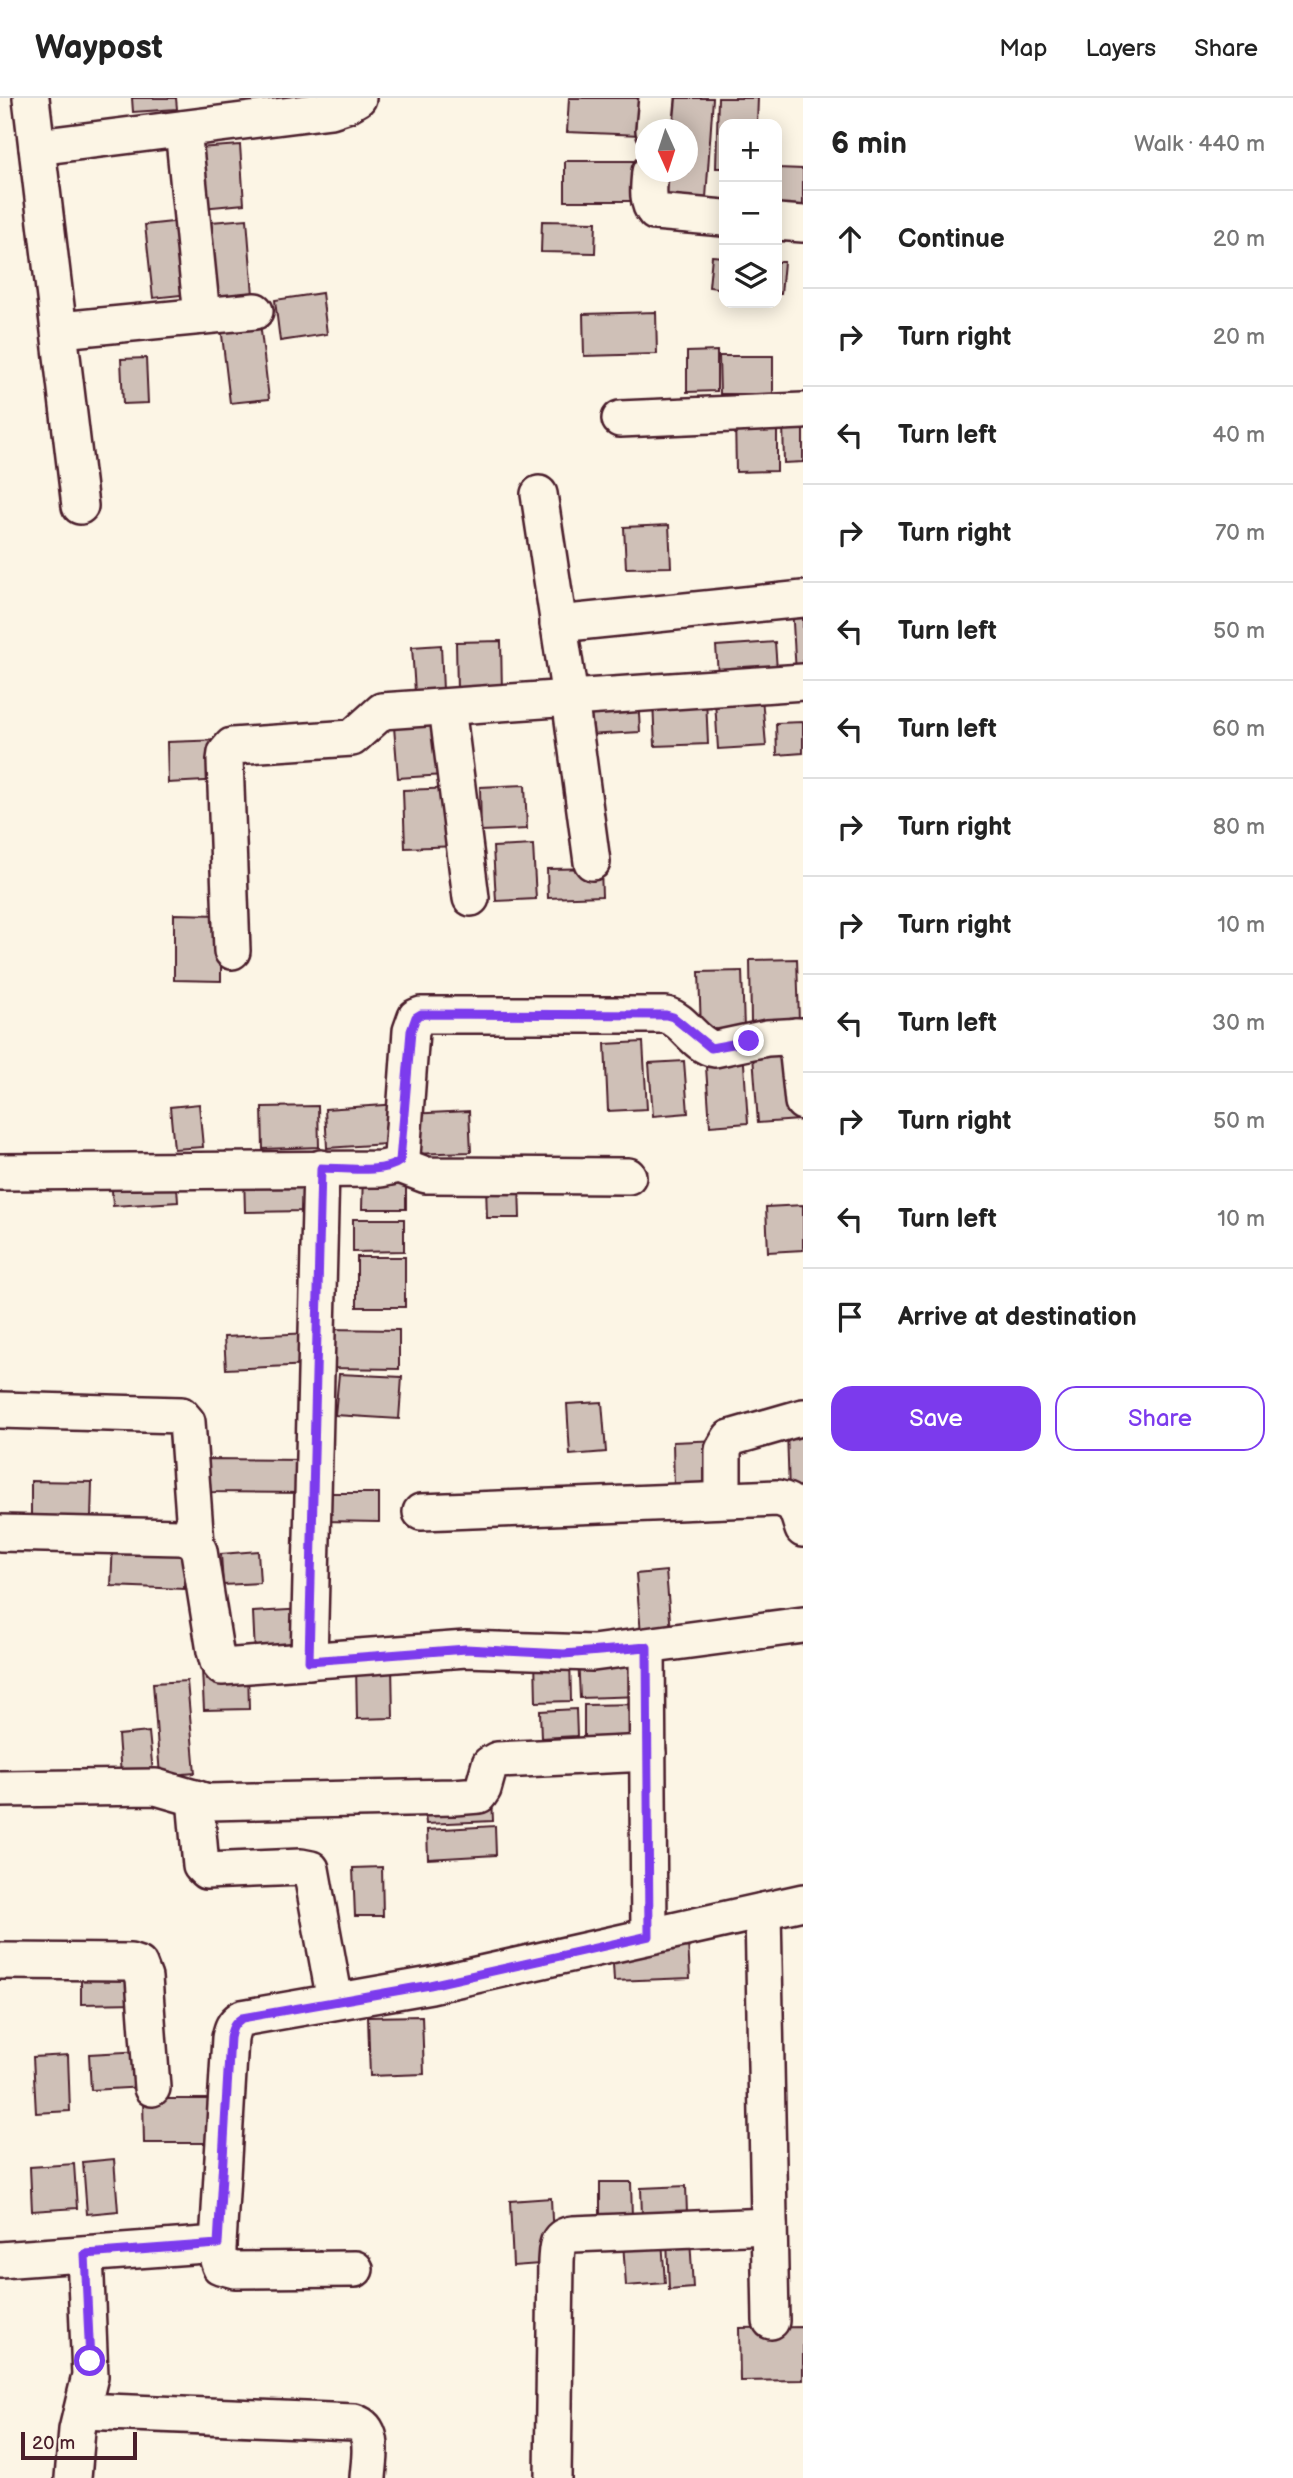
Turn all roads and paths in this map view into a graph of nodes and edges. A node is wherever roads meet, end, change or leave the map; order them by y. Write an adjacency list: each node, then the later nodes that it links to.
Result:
1 (31, 98): 6 (street)
2 (358, 98): 5 (street)
3 (657, 98): 4 (street)
4 (655, 119)
5 (183, 129): 6 (street); 12 (street)
6 (37, 147): 13 (street)
7 (650, 182): 8 (street)
8 (719, 218)
9 (782, 222): 10 (street)
10 (803, 224)
11 (255, 311): 12 (street)
12 (202, 317): 13 (street)
13 (60, 330): 17 (street)
14 (803, 411): 15 (street)
15 (620, 419)
16 (539, 494): 19 (street)
17 (80, 506)
18 (803, 599): 19 (street)
19 (558, 624): 21 (street)
20 (803, 682): 21 (street)
21 (570, 698): 22 (street); 23 (street)
22 (447, 707): 24 (street); 25 (street)
23 (592, 862)
24 (471, 898)
25 (232, 951)
26 (799, 1036): 27 (street); 28 (street)
27 (803, 1102)
28 (397, 1164): 29 (street); 31 (street)
29 (321, 1168): 30 (street); 41 (street)
30 (0, 1172)
31 (628, 1176)
32 (0, 1410): 38 (street)
33 (803, 1418): 34 (street)
34 (723, 1499): 35 (street); 36 (street)
35 (421, 1513)
36 (803, 1529)
37 (0, 1533): 38 (street)
38 (196, 1544): 41 (street)
39 (803, 1625): 40 (street)
40 (647, 1647): 41 (street); 42 (street)
41 (309, 1661)
42 (648, 1754): 44 (street); 47 (street)
43 (0, 1789): 44 (street)
44 (195, 1798): 49 (street)
45 (803, 1902): 46 (street)
46 (762, 1911): 47 (street); 51 (street)
47 (649, 1936): 49 (street)
48 (0, 1961): 50 (street)
49 (335, 2001): 52 (street)
50 (152, 2088)
51 (769, 2226): 56 (street); 60 (street)
52 (218, 2244): 53 (street); 55 (street)
53 (85, 2254): 54 (street); 57 (street)
54 (0, 2260)
55 (355, 2269)
56 (771, 2321)
57 (82, 2411): 58 (street); 59 (street)
58 (73, 2478)
59 (368, 2478)
60 (553, 2478)

